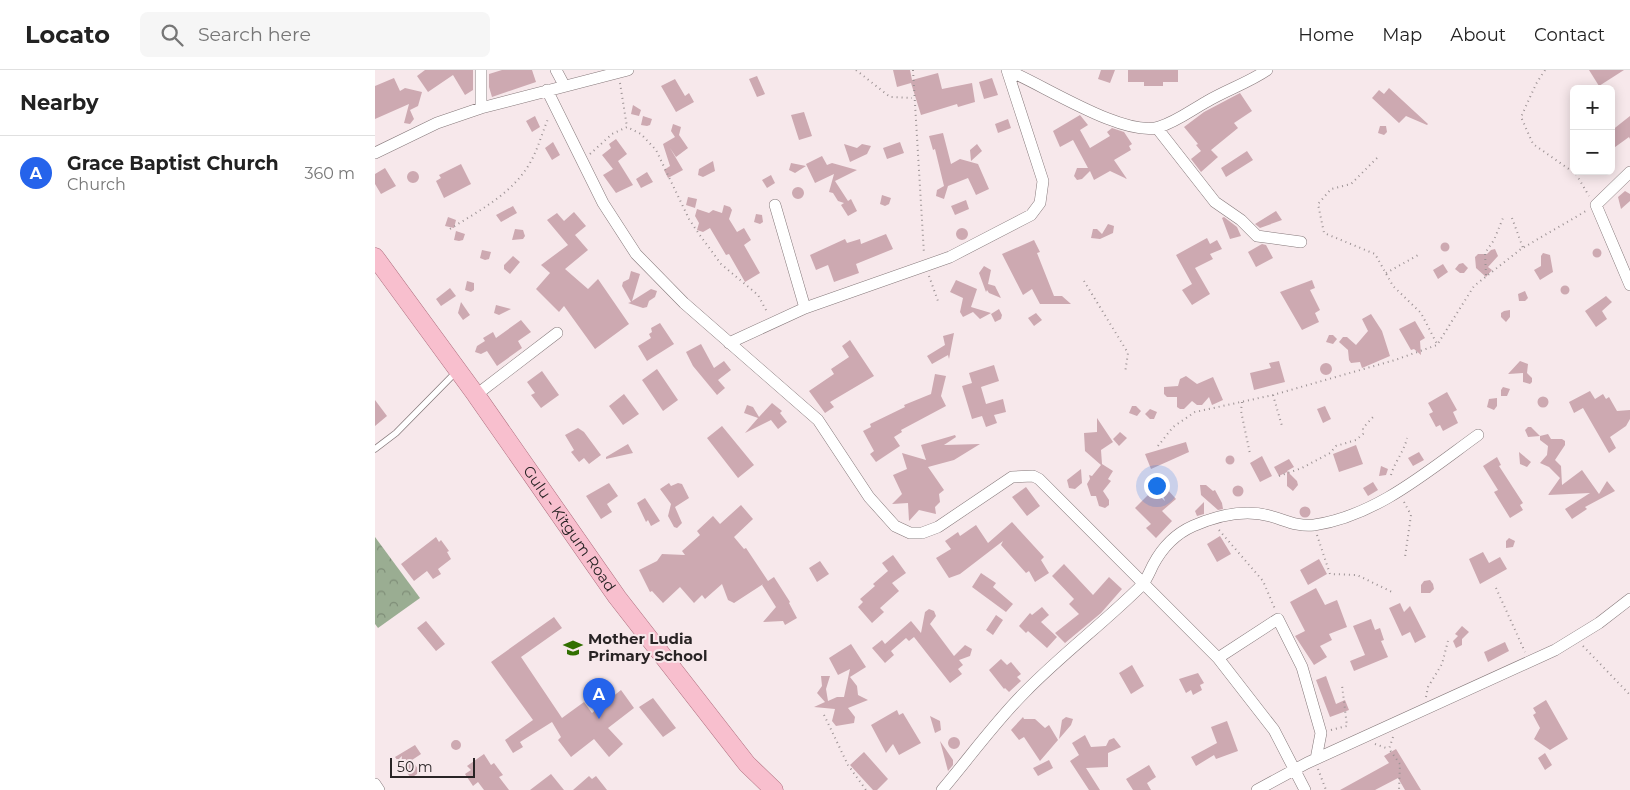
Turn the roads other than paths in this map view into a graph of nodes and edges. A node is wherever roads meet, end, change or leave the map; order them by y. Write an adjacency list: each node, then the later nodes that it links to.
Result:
1 (481, 70): 7 (street)
2 (556, 70): 5 (street)
3 (1267, 70): 8 (street)
4 (623, 72): 5 (street)
5 (565, 85): 6 (street)
6 (547, 90): 7 (street); 17 (street)
7 (481, 108): 9 (street)
8 (1157, 128): 12 (street); 15 (street)
9 (375, 152)
10 (1630, 172): 14 (street)
11 (775, 205): 15 (street)
12 (1301, 242)
13 (375, 258): 18 (main road, Gulu - Kitgum Road)
14 (1630, 284)
15 (805, 308): 17 (street)
16 (557, 333): 19 (street)
17 (729, 343): 22 (street)
18 (458, 370): 19 (main road, Gulu - Kitgum Road); 21 (lane)
19 (476, 395): 29 (main road, Gulu - Kitgum Road)
20 (1477, 435): 22 (street)
21 (375, 448)
22 (1143, 583): 24 (street); 30 (street)
23 (1630, 599): 25 (street)
24 (1218, 658): 25 (street); 26 (street)
25 (1316, 759): 26 (street)
26 (1296, 769): 31 (street); 32 (street)
27 (375, 784): 28 (street)
28 (379, 790)
29 (774, 790)
30 (942, 790)
31 (1257, 790)
32 (1305, 790)

